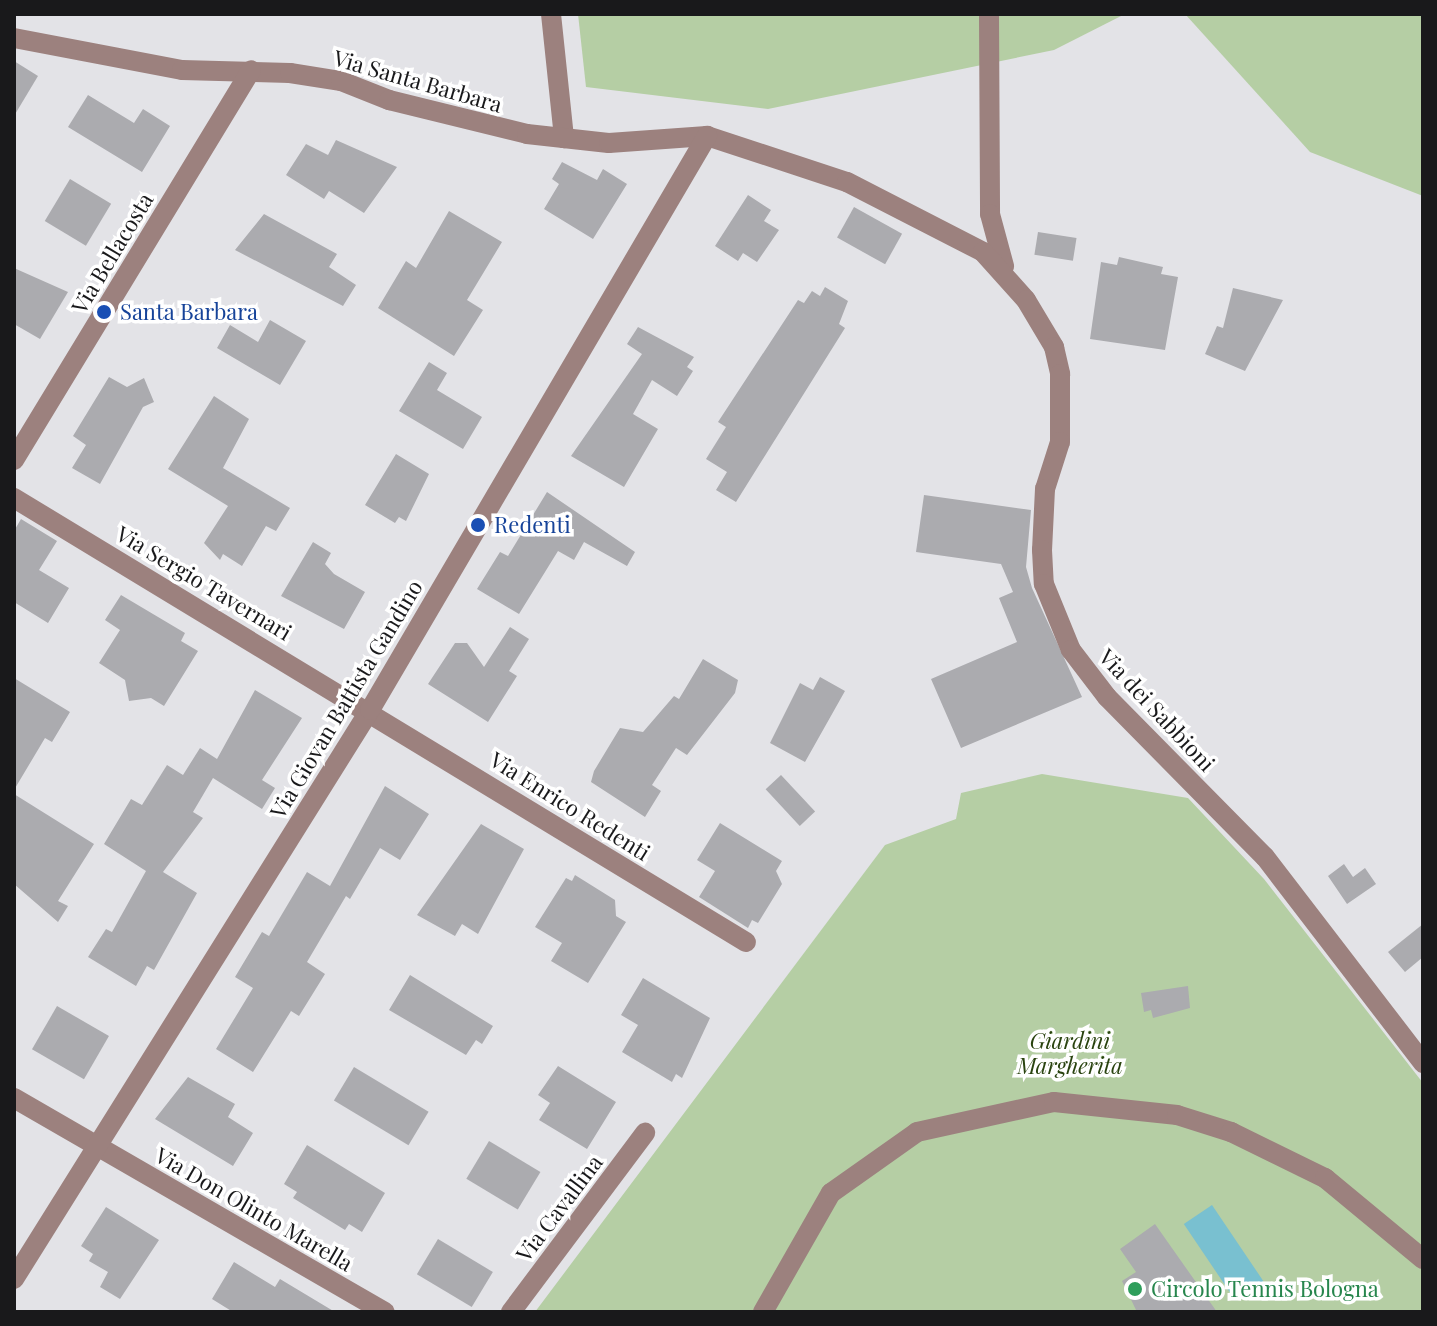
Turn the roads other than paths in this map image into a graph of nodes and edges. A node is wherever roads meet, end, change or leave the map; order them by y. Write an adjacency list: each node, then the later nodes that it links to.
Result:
1 (551, 14): 6 (street)
2 (989, 14): 7 (street)
3 (14, 38): 4 (street, Via Santa Barbara)
4 (251, 70): 6 (street, Via Santa Barbara); 8 (street, Via Bellacosta)
5 (707, 136): 6 (street, Via Santa Barbara); 7 (street, Via Santa Barbara); 10 (street, Via Giovan Battista Gandino)
6 (564, 138)
7 (1013, 284): 12 (street, Via dei Sabbioni)
8 (14, 460)
9 (14, 498): 10 (street, Via Sergio Tavernari)
10 (370, 710): 11 (street, Via Enrico Redenti); 15 (street, Via Giovan Battista Gandino)
11 (746, 942)
12 (1423, 1063)
13 (14, 1098): 15 (street, Via Don Olinto Marella)
14 (645, 1133): 19 (street, Via Cavallina)
15 (98, 1148): 17 (street, Via Giovan Battista Gandino); 18 (street, Via Don Olinto Marella)
16 (1423, 1259): 20 (street)
17 (14, 1279)
18 (385, 1312)
19 (511, 1312)
20 (763, 1312)

